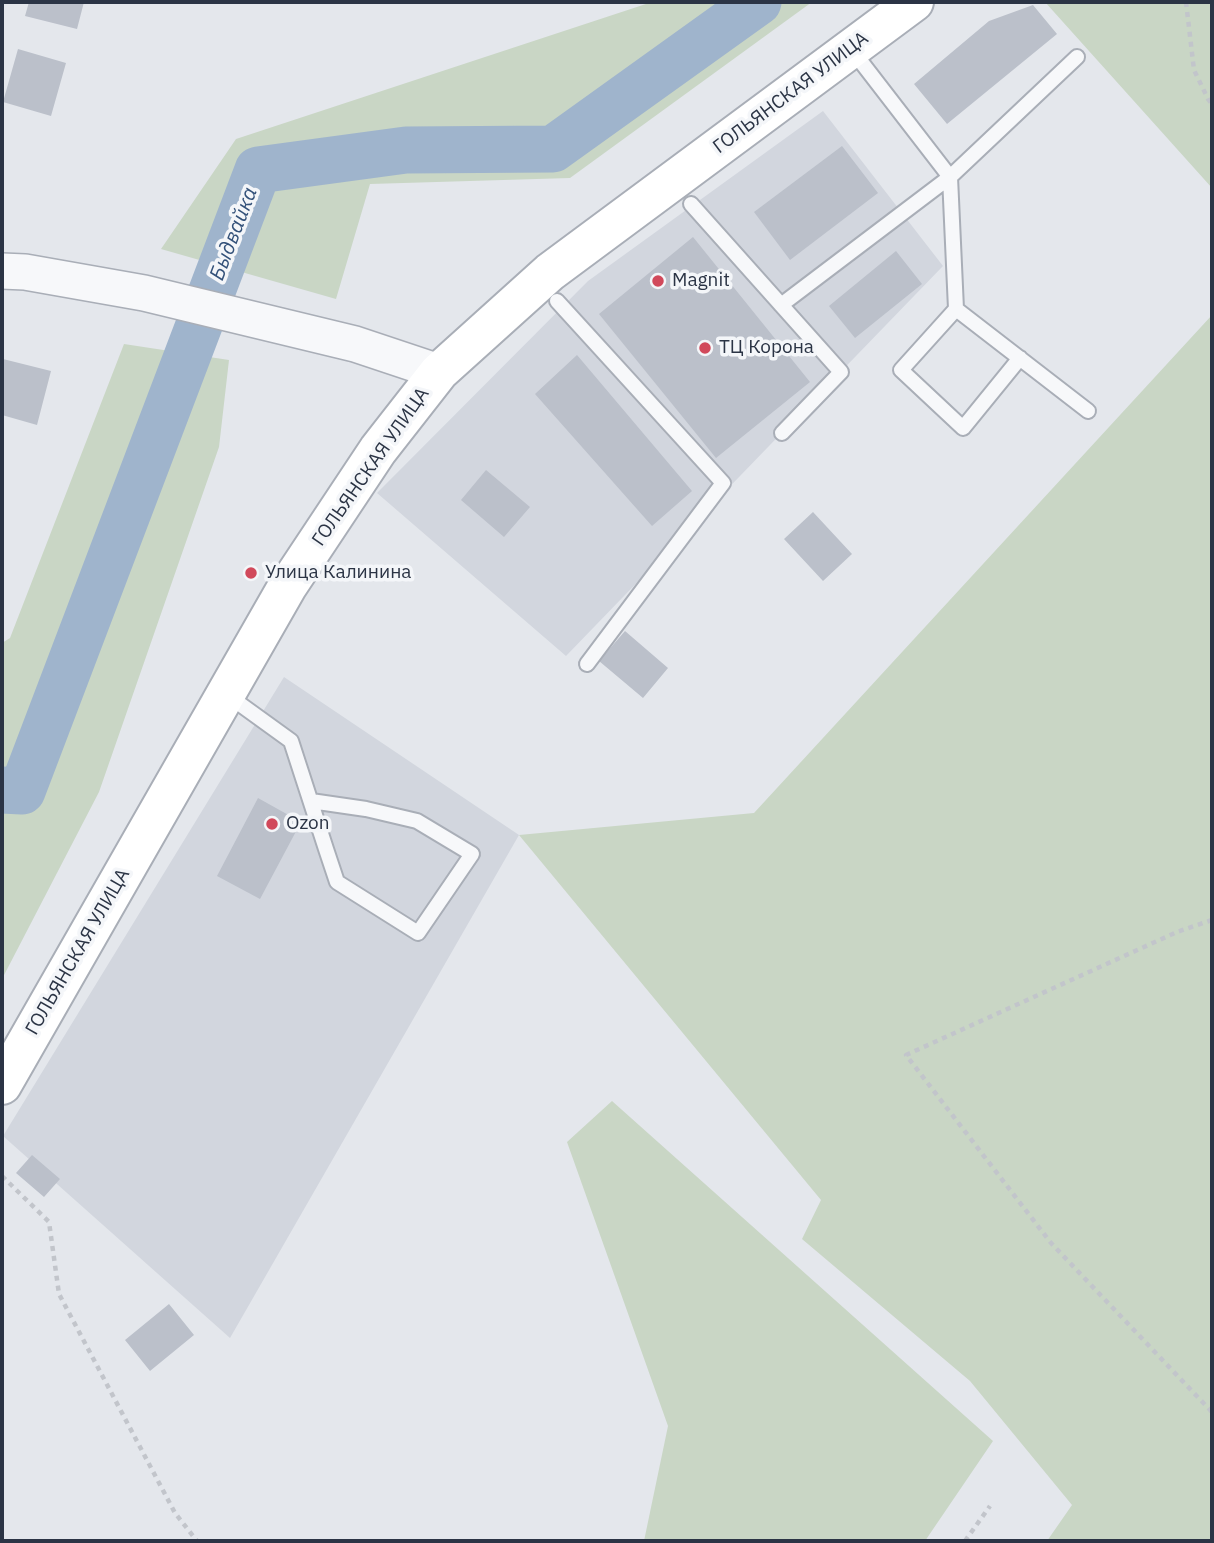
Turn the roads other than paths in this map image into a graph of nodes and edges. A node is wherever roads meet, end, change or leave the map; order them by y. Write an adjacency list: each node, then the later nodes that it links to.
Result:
1 (914, 2): 2 (main road, ГОЛЬЯНСКАЯ УЛИЦА)
2 (851, 49): 4 (lane); 11 (main road, ГОЛЬЯНСКАЯ УЛИЦА)
3 (1077, 57): 4 (lane)
4 (950, 177): 8 (lane); 9 (lane)
5 (691, 204): 8 (lane)
6 (2, 271): 11 (street)
7 (556, 301): 14 (lane)
8 (781, 305): 13 (lane)
9 (956, 309): 10 (lane); 10 (lane)
10 (1020, 358): 12 (lane)
11 (439, 372): 15 (main road, ГОЛЬЯНСКАЯ УЛИЦА)
12 (1088, 411)
13 (782, 433)
14 (587, 664)
15 (225, 694): 16 (lane); 17 (main road, ГОЛЬЯНСКАЯ УЛИЦА)
16 (311, 801): 16 (lane)
17 (2, 1085)

